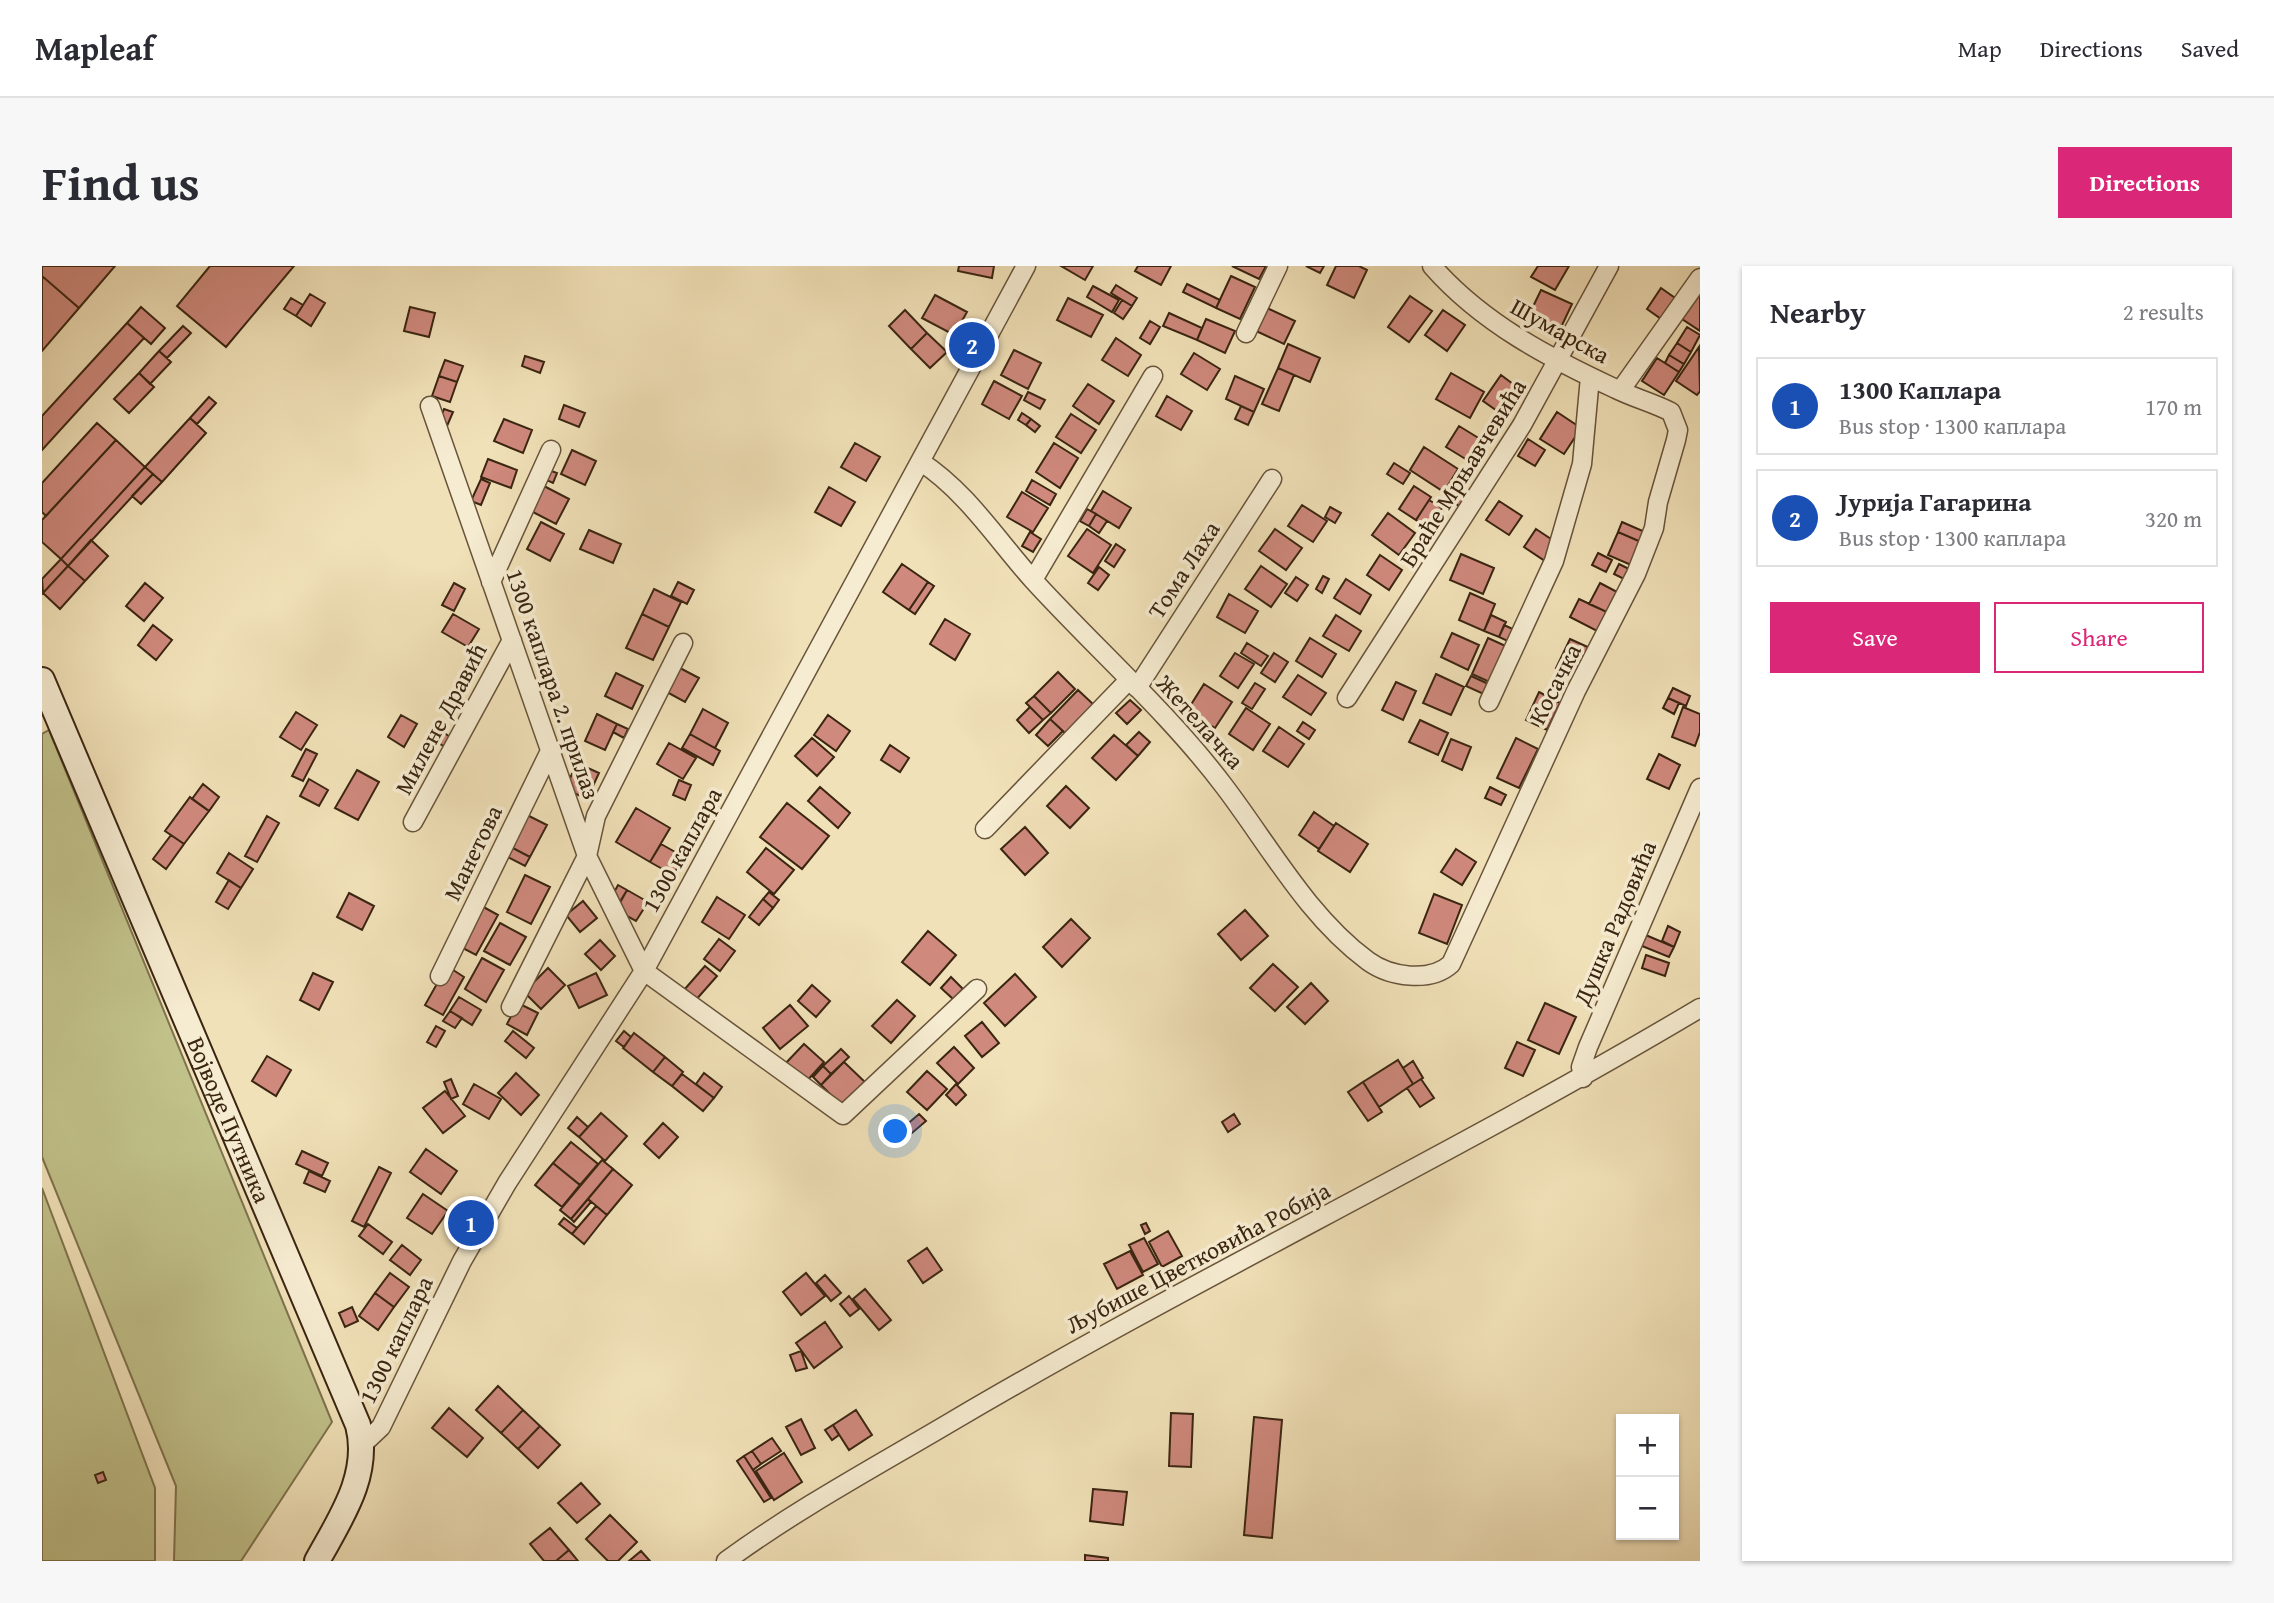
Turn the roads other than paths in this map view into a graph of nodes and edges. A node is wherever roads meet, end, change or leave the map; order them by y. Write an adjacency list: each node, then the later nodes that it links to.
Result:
1 (1278, 266): 6 (street)
2 (1432, 266): 7 (street, Шумарска)
3 (1609, 266): 7 (street, Браће Мрњавчевића)
4 (1017, 271): 14 (street, 1300 каплара)
5 (1700, 278): 10 (street)
6 (1246, 333)
7 (1557, 359): 9 (street, Шумарска); 22 (street, Браће Мрњавчевића)
8 (1153, 376): 16 (street)
9 (1590, 377): 10 (street, Шумарска); 23 (street)
10 (1620, 391): 12 (street, Шумарска)
11 (430, 406): 17 (street, 1300 каплара 2. прилаз)
12 (1676, 419): 29 (street, Косачка)
13 (551, 450): 17 (street)
14 (921, 462): 16 (street, Жетелачка); 30 (street, 1300 каплара)
15 (1272, 479): 21 (street, Тома Лаха)
16 (1033, 580): 21 (street, Жетелачка)
17 (491, 582): 18 (street, 1300 каплара 2. прилаз)
18 (512, 640): 24 (street, 1300 каплара 2. прилаз); 26 (street, Милене Дравић)
19 (683, 643): 28 (street)
20 (42, 680): 36 (street, Војводе Путника)
21 (1132, 684): 27 (street, Тома Лаха); 29 (street, Жетелачка)
22 (1347, 698)
23 (1489, 702)
24 (550, 751): 28 (street, 1300 каплара 2. прилаз); 31 (street, Манетова)
25 (1700, 789): 35 (street, Душка Радовића)
26 (413, 822)
27 (985, 829)
28 (587, 856): 30 (street, 1300 каплара 2. прилаз); 33 (street)
29 (1451, 964)
30 (644, 971): 32 (street); 36 (street, 1300 каплара)
31 (440, 976)
32 (977, 989)
33 (511, 1007)
34 (1700, 1008): 35 (street, Љубише Цветковића Робија)
35 (1583, 1078): 38 (street, Љубише Цветковића Робија)
36 (363, 1444): 37 (street)
37 (317, 1561)
38 (726, 1561)

